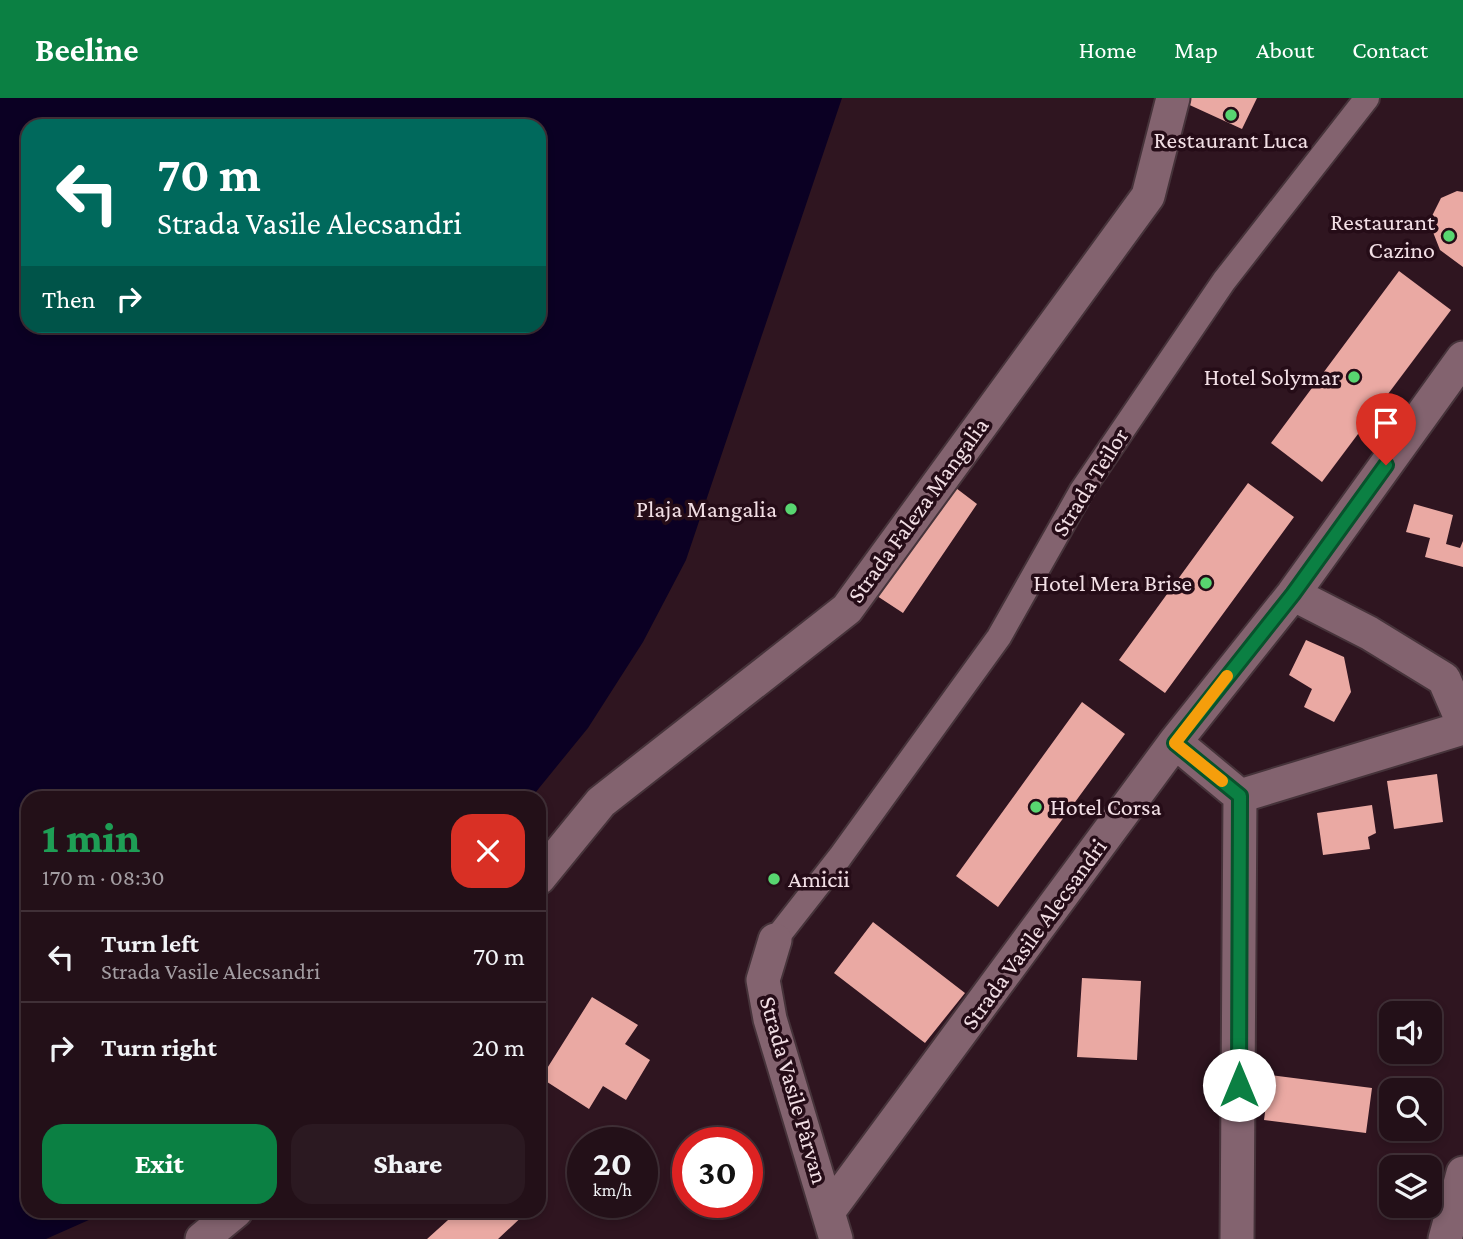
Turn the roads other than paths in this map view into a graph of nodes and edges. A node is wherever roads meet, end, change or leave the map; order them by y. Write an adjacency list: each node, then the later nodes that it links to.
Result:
1 (1173, 98): 8 (street, Strada Faleza Mangalia)
2 (1367, 98): 9 (street, Strada Teilor)
3 (1463, 358): 4 (street, Strada Vasile Alecsandri)
4 (1293, 594): 5 (street); 6 (street, Strada Vasile Alecsandri)
5 (1463, 726): 7 (street)
6 (1175, 743): 7 (street); 12 (street, Strada Vasile Alecsandri)
7 (1240, 796): 14 (street)
8 (546, 869)
9 (775, 940): 12 (street, Strada Vasile Pârvan)
10 (1463, 1173): 15 (street)
11 (228, 1218): 13 (street)
12 (832, 1226)
13 (202, 1239)
14 (1237, 1239)
15 (1445, 1239)

